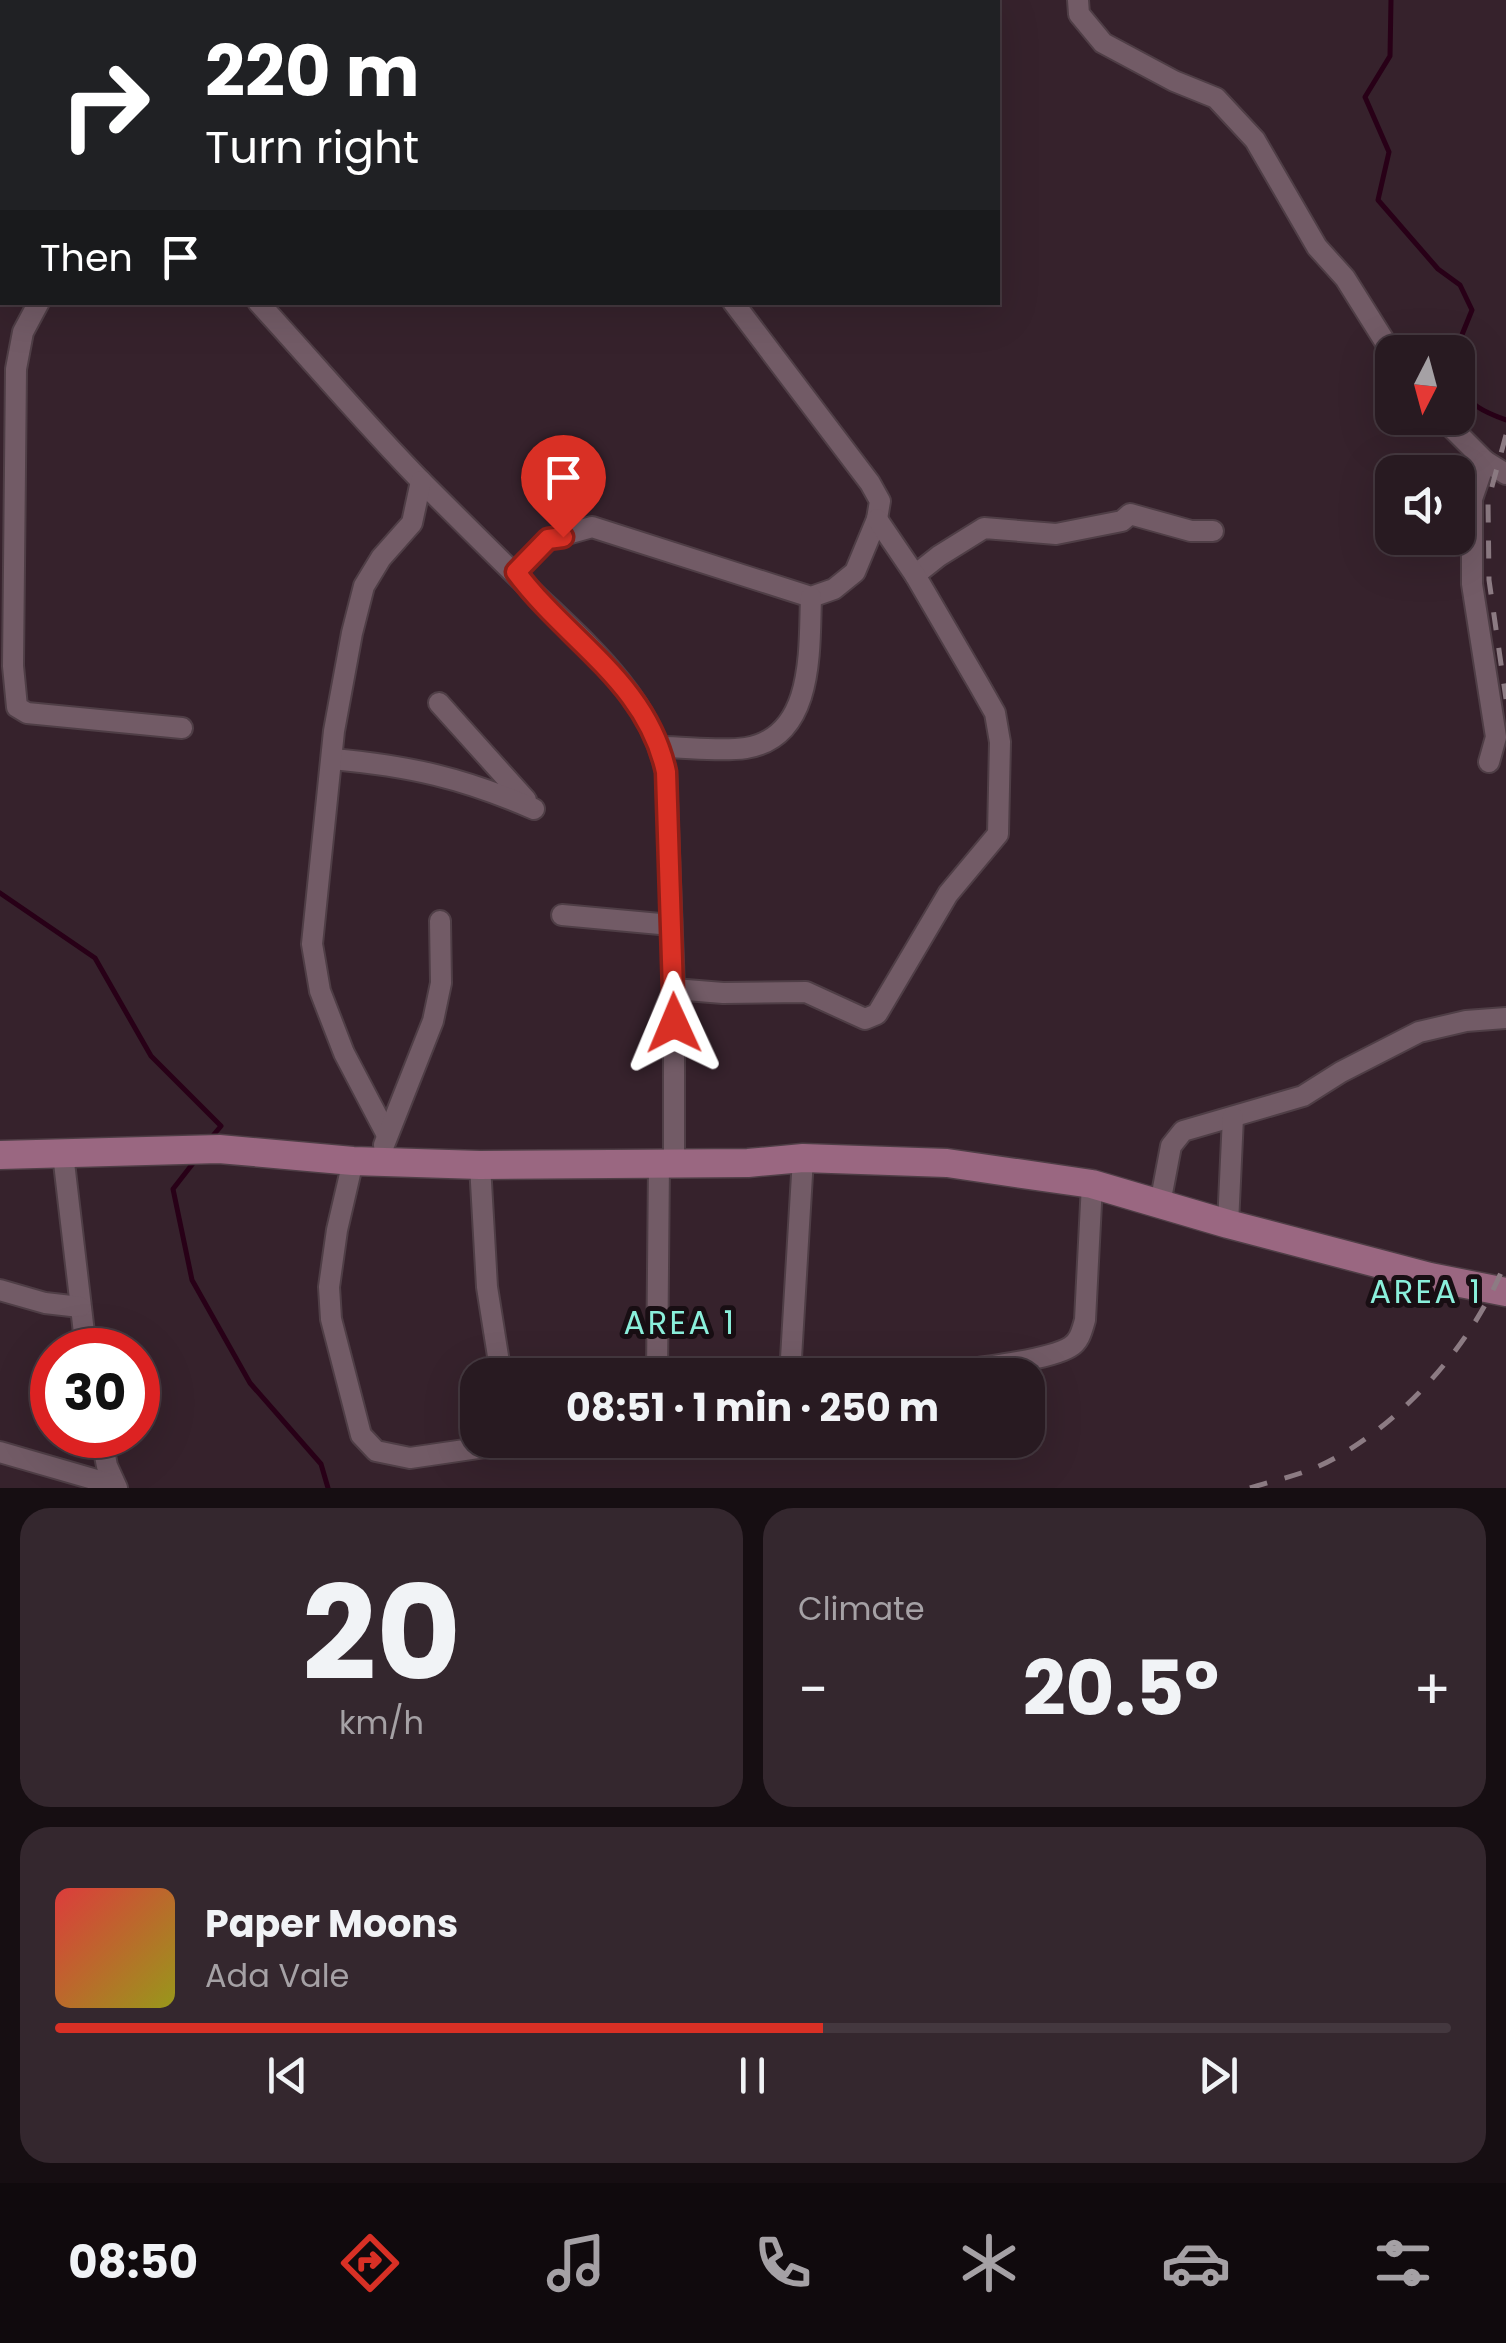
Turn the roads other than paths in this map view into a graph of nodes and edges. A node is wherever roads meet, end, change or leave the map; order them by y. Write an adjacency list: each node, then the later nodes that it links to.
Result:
1 (1078, 0): 5 (street)
2 (36, 305): 16 (street)
3 (262, 305): 9 (street)
4 (735, 305): 10 (street)
5 (1380, 335)
6 (1459, 435): 7 (street)
7 (1485, 460): 8 (street); 19 (street)
8 (1506, 474)
9 (421, 481): 12 (street); 18 (street)
10 (876, 520): 13 (street); 14 (street)
11 (1212, 531): 13 (street)
12 (516, 572): 14 (street); 17 (street)
13 (915, 576): 23 (street)
14 (812, 597): 17 (street)
15 (439, 704): 18 (street)
16 (182, 728)
17 (661, 747): 22 (street)
18 (332, 759): 26 (street)
19 (1489, 762)
20 (562, 916): 22 (street)
21 (440, 921): 26 (street)
22 (671, 925): 23 (street)
23 (674, 989): 30 (street)
24 (1506, 1018): 25 (street)
25 (1233, 1116): 33 (street); 34 (street)
26 (373, 1153): 27 (main road); 31 (main road); 43 (street)
27 (63, 1154): 28 (main road); 37 (street)
28 (0, 1155)
29 (802, 1158): 30 (main road); 32 (main road); 41 (street)
30 (667, 1162): 31 (main road); 40 (street)
31 (480, 1165): 39 (street)
32 (1092, 1184): 33 (main road); 42 (street)
33 (1160, 1204): 34 (main road)
34 (1228, 1224): 36 (main road)
35 (0, 1290): 37 (street)
36 (1506, 1292)
37 (80, 1308): 38 (street)
38 (83, 1328)
39 (499, 1358)
40 (658, 1358)
41 (791, 1358)
42 (1030, 1358)
43 (460, 1450)
44 (0, 1452): 46 (street)
45 (107, 1458): 46 (street)
46 (115, 1486)

